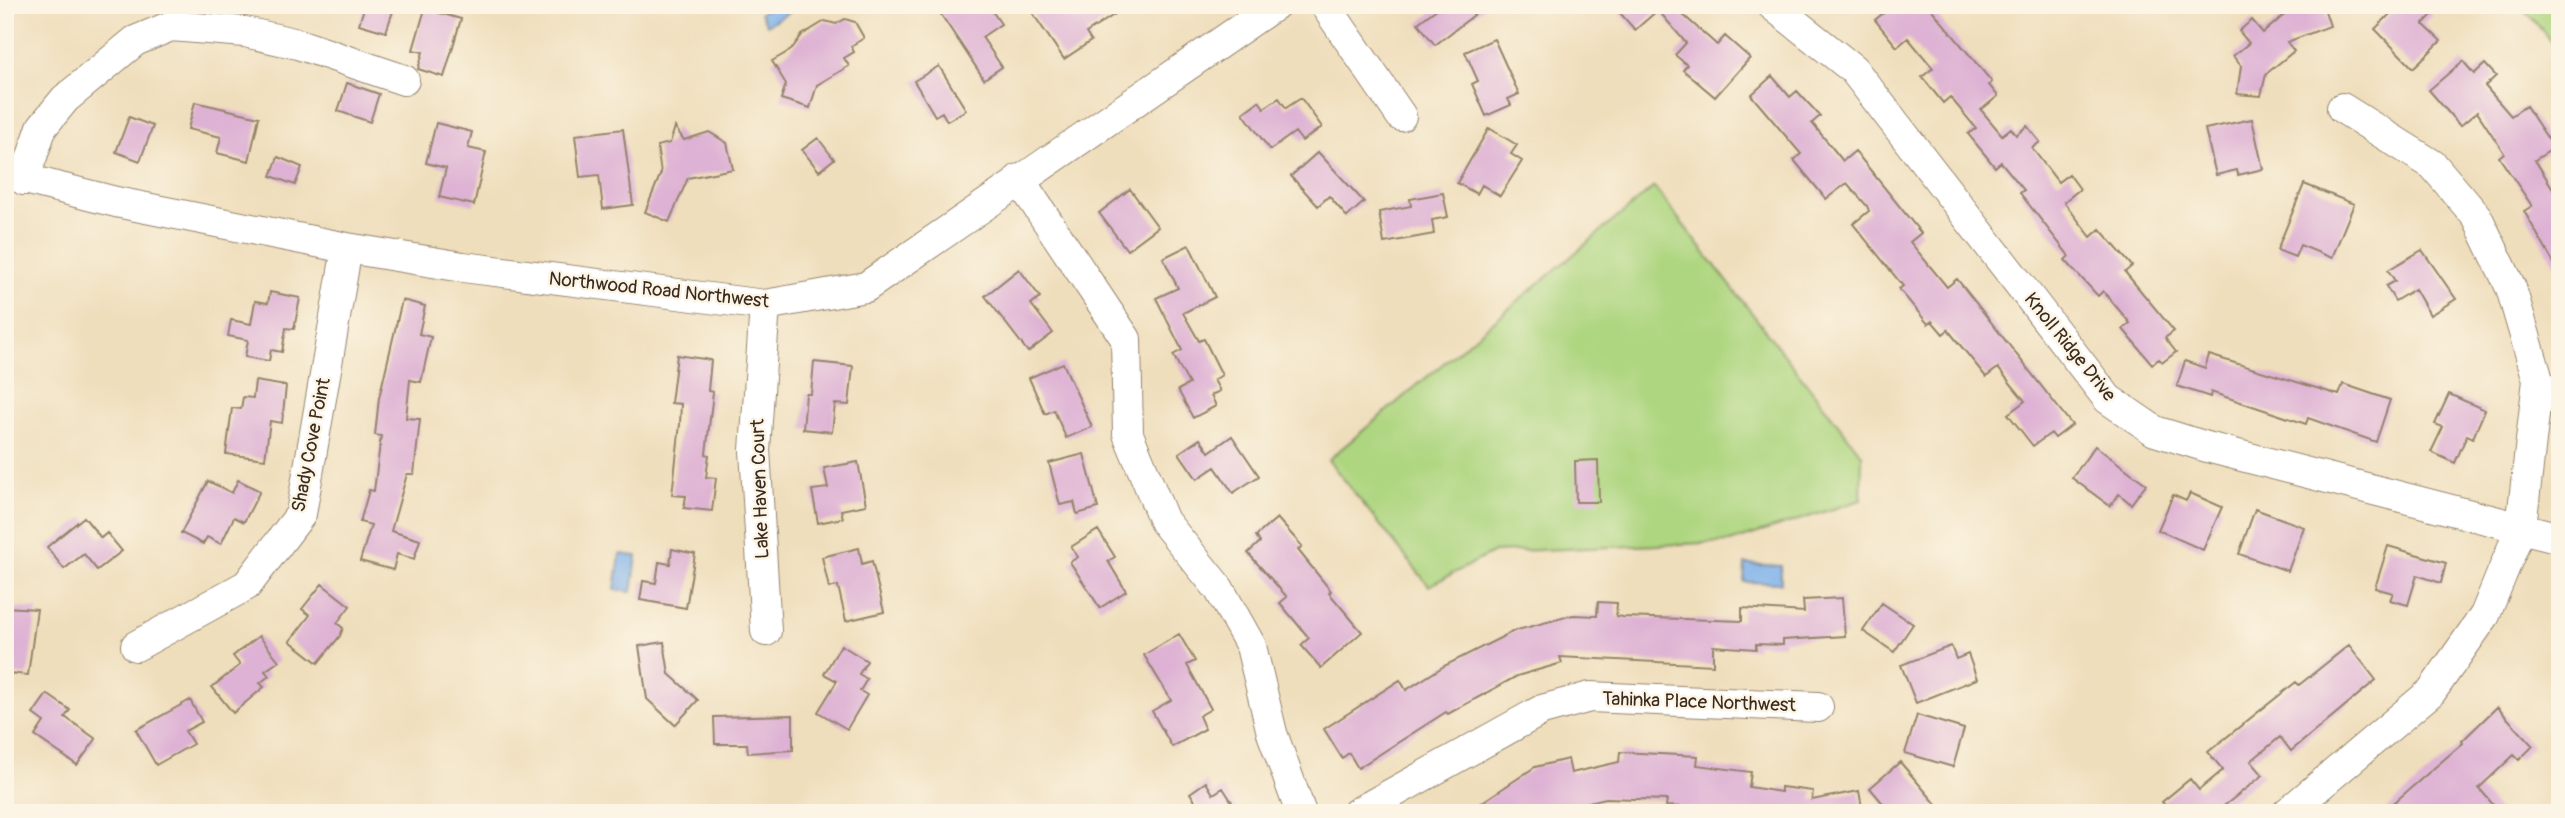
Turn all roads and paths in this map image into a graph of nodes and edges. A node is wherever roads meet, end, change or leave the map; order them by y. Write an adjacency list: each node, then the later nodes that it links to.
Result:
1 (1275, 5): 8 (street, Northwood Road Northwest)
2 (1325, 5): 6 (street)
3 (1772, 5): 11 (street, Knoll Ridge Drive)
4 (404, 80): 7 (street)
5 (2343, 108): 11 (street)
6 (1401, 116)
7 (14, 177): 9 (street, Northwood Road Northwest)
8 (1019, 180): 10 (street, Northwood Road Northwest); 16 (street)
9 (347, 248): 10 (street, Northwood Road Northwest); 14 (street, Shady Cove Point)
10 (765, 305): 13 (street, Lake Haven Court)
11 (2521, 527): 12 (street, Knoll Ridge Drive); 18 (street)
12 (2560, 538)
13 (766, 631)
14 (136, 646)
15 (1818, 707): 17 (street, Tahinka Place Northwest)
16 (1301, 813)
17 (1357, 813)
18 (2287, 813)

